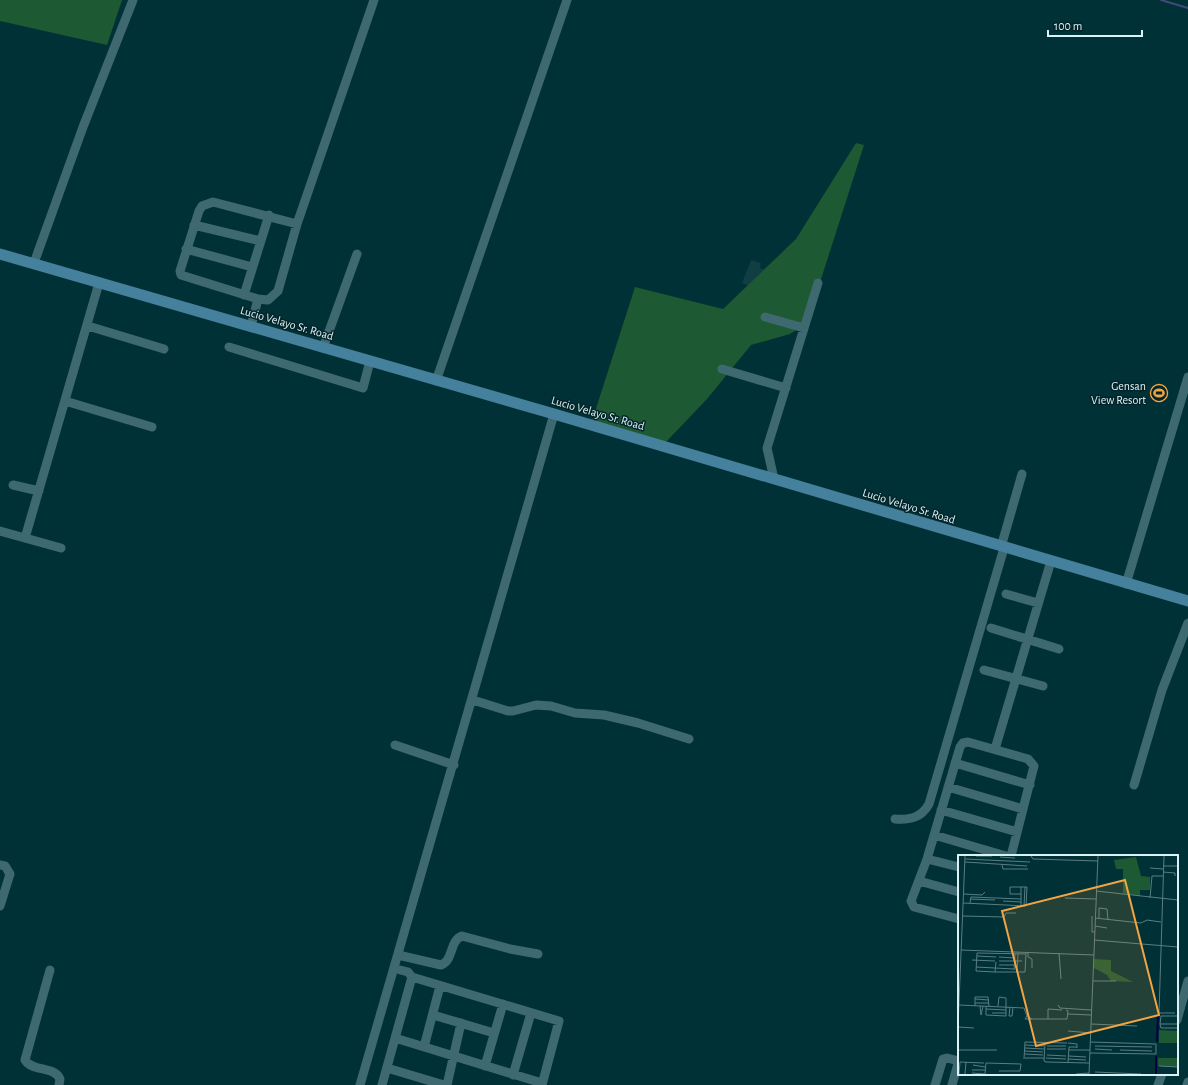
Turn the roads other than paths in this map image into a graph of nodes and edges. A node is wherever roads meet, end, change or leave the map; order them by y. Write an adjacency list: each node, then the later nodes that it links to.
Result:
1 (133, 0): 11 (street)
2 (374, 0): 5 (street)
3 (567, 0): 27 (street)
4 (269, 215): 5 (street); 6 (street); 7 (street)
5 (297, 224): 16 (street)
6 (194, 226): 7 (street); 8 (street)
7 (260, 241): 12 (street)
8 (186, 249): 12 (street); 15 (street)
9 (0, 254): 11 (main road, Lucio Velayo Sr. Road)
10 (357, 254): 22 (street)
11 (34, 263): 13 (main road, Lucio Velayo Sr. Road)
12 (252, 267): 15 (street)
13 (99, 283): 18 (street); 19 (main road, Lucio Velayo Sr. Road)
14 (818, 283): 20 (street)
15 (244, 295): 16 (street)
16 (258, 299): 19 (street)
17 (765, 317): 20 (street)
18 (88, 326): 23 (street); 29 (street)
19 (250, 326): 22 (main road, Lucio Velayo Sr. Road)
20 (804, 328): 28 (street)
21 (229, 347): 24 (street)
22 (323, 348): 24 (main road, Lucio Velayo Sr. Road)
23 (164, 349)
24 (370, 361): 27 (main road, Lucio Velayo Sr. Road)
25 (722, 369): 28 (street)
26 (1188, 377): 41 (street)
27 (436, 380): 30 (main road, Lucio Velayo Sr. Road)
28 (786, 388): 33 (street)
29 (65, 401): 31 (street); 35 (street)
30 (554, 414): 33 (main road, Lucio Velayo Sr. Road); 52 (street)
31 (152, 427)
32 (1022, 474): 39 (street)
33 (774, 479): 39 (main road, Lucio Velayo Sr. Road)
34 (13, 485): 35 (street)
35 (39, 491): 37 (street)
36 (0, 531): 37 (street)
37 (25, 538): 38 (street)
38 (61, 548)
39 (1002, 549): 40 (main road, Lucio Velayo Sr. Road); 63 (street)
40 (1050, 563): 41 (main road, Lucio Velayo Sr. Road); 44 (street)
41 (1126, 584): 43 (main road, Lucio Velayo Sr. Road)
42 (1006, 594): 44 (street)
43 (1188, 601)
44 (1038, 603): 47 (street)
45 (1188, 623): 59 (street)
46 (991, 628): 47 (street)
47 (1028, 640): 48 (street); 50 (street)
48 (1059, 649)
49 (984, 670): 50 (street)
50 (1016, 679): 51 (street); 55 (street)
51 (1043, 686)
52 (473, 700): 53 (street); 57 (street)
53 (689, 739)
54 (395, 745): 57 (street)
55 (995, 749): 56 (street); 58 (street)
56 (955, 763): 58 (street); 60 (street)
57 (454, 764): 77 (street)
58 (1030, 785): 61 (street)
59 (1134, 785)
60 (948, 786): 61 (street); 62 (street)
61 (1023, 809): 64 (street)
62 (941, 810): 64 (street); 65 (street)
63 (895, 819)
64 (1017, 832): 67 (street)
65 (934, 835): 66 (street); 68 (street)
66 (1003, 855)
67 (1011, 855)
68 (927, 859): 70 (street); 71 (street)
69 (0, 865): 72 (street)
70 (958, 868)
71 (919, 881): 73 (street); 75 (street)
72 (2, 891): 74 (street)
73 (958, 892)
74 (0, 906)
75 (958, 919)
76 (538, 954): 77 (street)
77 (398, 955): 102 (street)
78 (50, 970): 101 (street)
79 (400, 970): 80 (street)
80 (412, 977): 82 (street); 89 (street)
81 (1188, 984): 84 (street)
82 (440, 986): 83 (street); 86 (street)
83 (502, 1004): 85 (street); 88 (street)
84 (1183, 1010)
85 (531, 1013): 96 (street); 100 (street)
86 (433, 1015): 87 (street); 90 (street)
87 (461, 1023): 88 (street); 91 (street)
88 (494, 1033): 94 (street)
89 (395, 1038): 90 (street); 95 (street)
90 (424, 1047): 91 (street)
91 (453, 1056): 94 (street); 105 (street)
92 (958, 1061): 106 (street)
93 (958, 1064): 107 (street)
94 (484, 1066): 96 (street)
95 (387, 1068): 98 (street); 103 (street)
96 (513, 1075): 100 (street)
97 (1162, 1075): 108 (street)
98 (415, 1081): 104 (street)
99 (1188, 1082): 109 (street)
100 (542, 1084)
101 (59, 1085)
102 (360, 1085)
103 (382, 1085)
104 (444, 1085)
105 (447, 1085)
106 (935, 1085)
107 (952, 1085)
108 (1158, 1085)
109 (1187, 1085)

